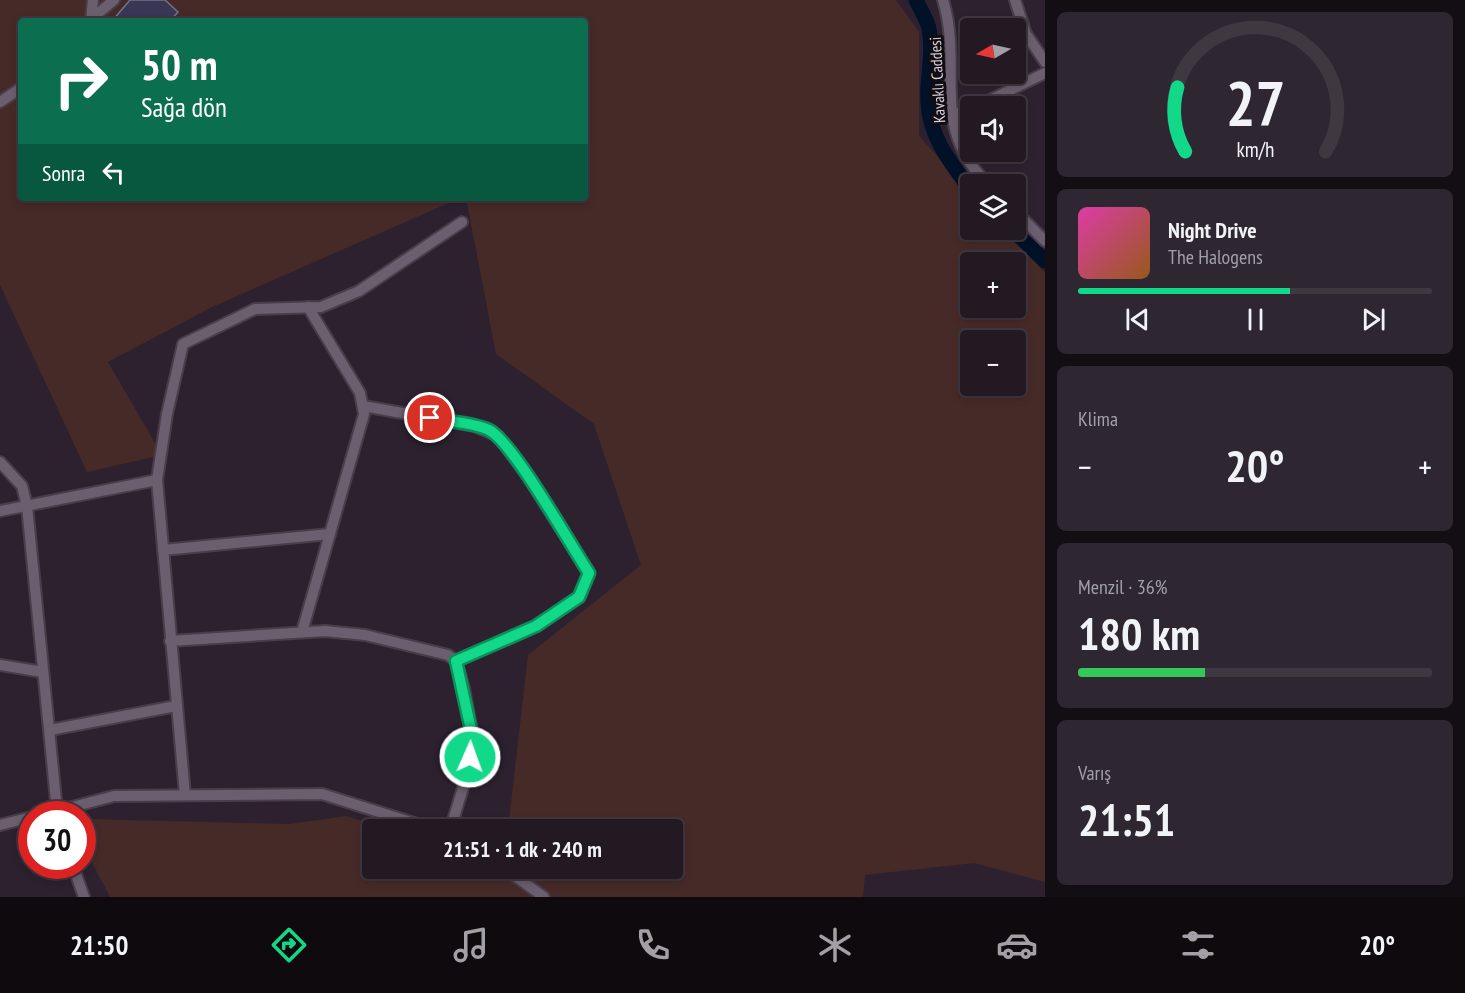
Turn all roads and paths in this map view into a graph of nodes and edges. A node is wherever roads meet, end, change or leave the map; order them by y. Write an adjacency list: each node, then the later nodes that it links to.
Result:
1 (93, 0): 5 (street)
2 (114, 0): 6 (street)
3 (943, 0): 13 (street, Kavaklı Caddesi)
4 (1014, 0): 7 (street)
5 (90, 18)
6 (92, 18)
7 (1045, 63)
8 (1045, 73): 10 (street)
9 (18, 90): 11 (street)
10 (998, 96)
11 (0, 102)
12 (960, 113): 13 (street)
13 (951, 116): 14 (street, Kavaklı Caddesi)
14 (977, 174)
15 (462, 222): 18 (street)
16 (1026, 222): 17 (street)
17 (1045, 241)
18 (308, 307): 19 (street); 21 (street)
19 (363, 406): 24 (street); 28 (street)
20 (0, 462): 22 (street)
21 (157, 480): 22 (street); 25 (street)
22 (27, 507): 23 (street); 30 (street)
23 (0, 511)
24 (330, 534): 25 (street); 26 (street)
25 (163, 550): 27 (street)
26 (302, 632): 27 (street); 28 (street)
27 (170, 641): 31 (street)
28 (456, 661): 37 (street)
29 (0, 665): 30 (street)
30 (44, 672): 32 (street)
31 (176, 706): 32 (street); 33 (street)
32 (50, 730): 34 (street)
33 (185, 795): 35 (street); 36 (street)
34 (56, 801)
35 (96, 801)
36 (401, 819)
37 (453, 819)
38 (18, 820): 39 (street)
39 (0, 825)
40 (78, 879): 42 (street)
41 (519, 879): 43 (street)
42 (84, 897)
43 (544, 897)

